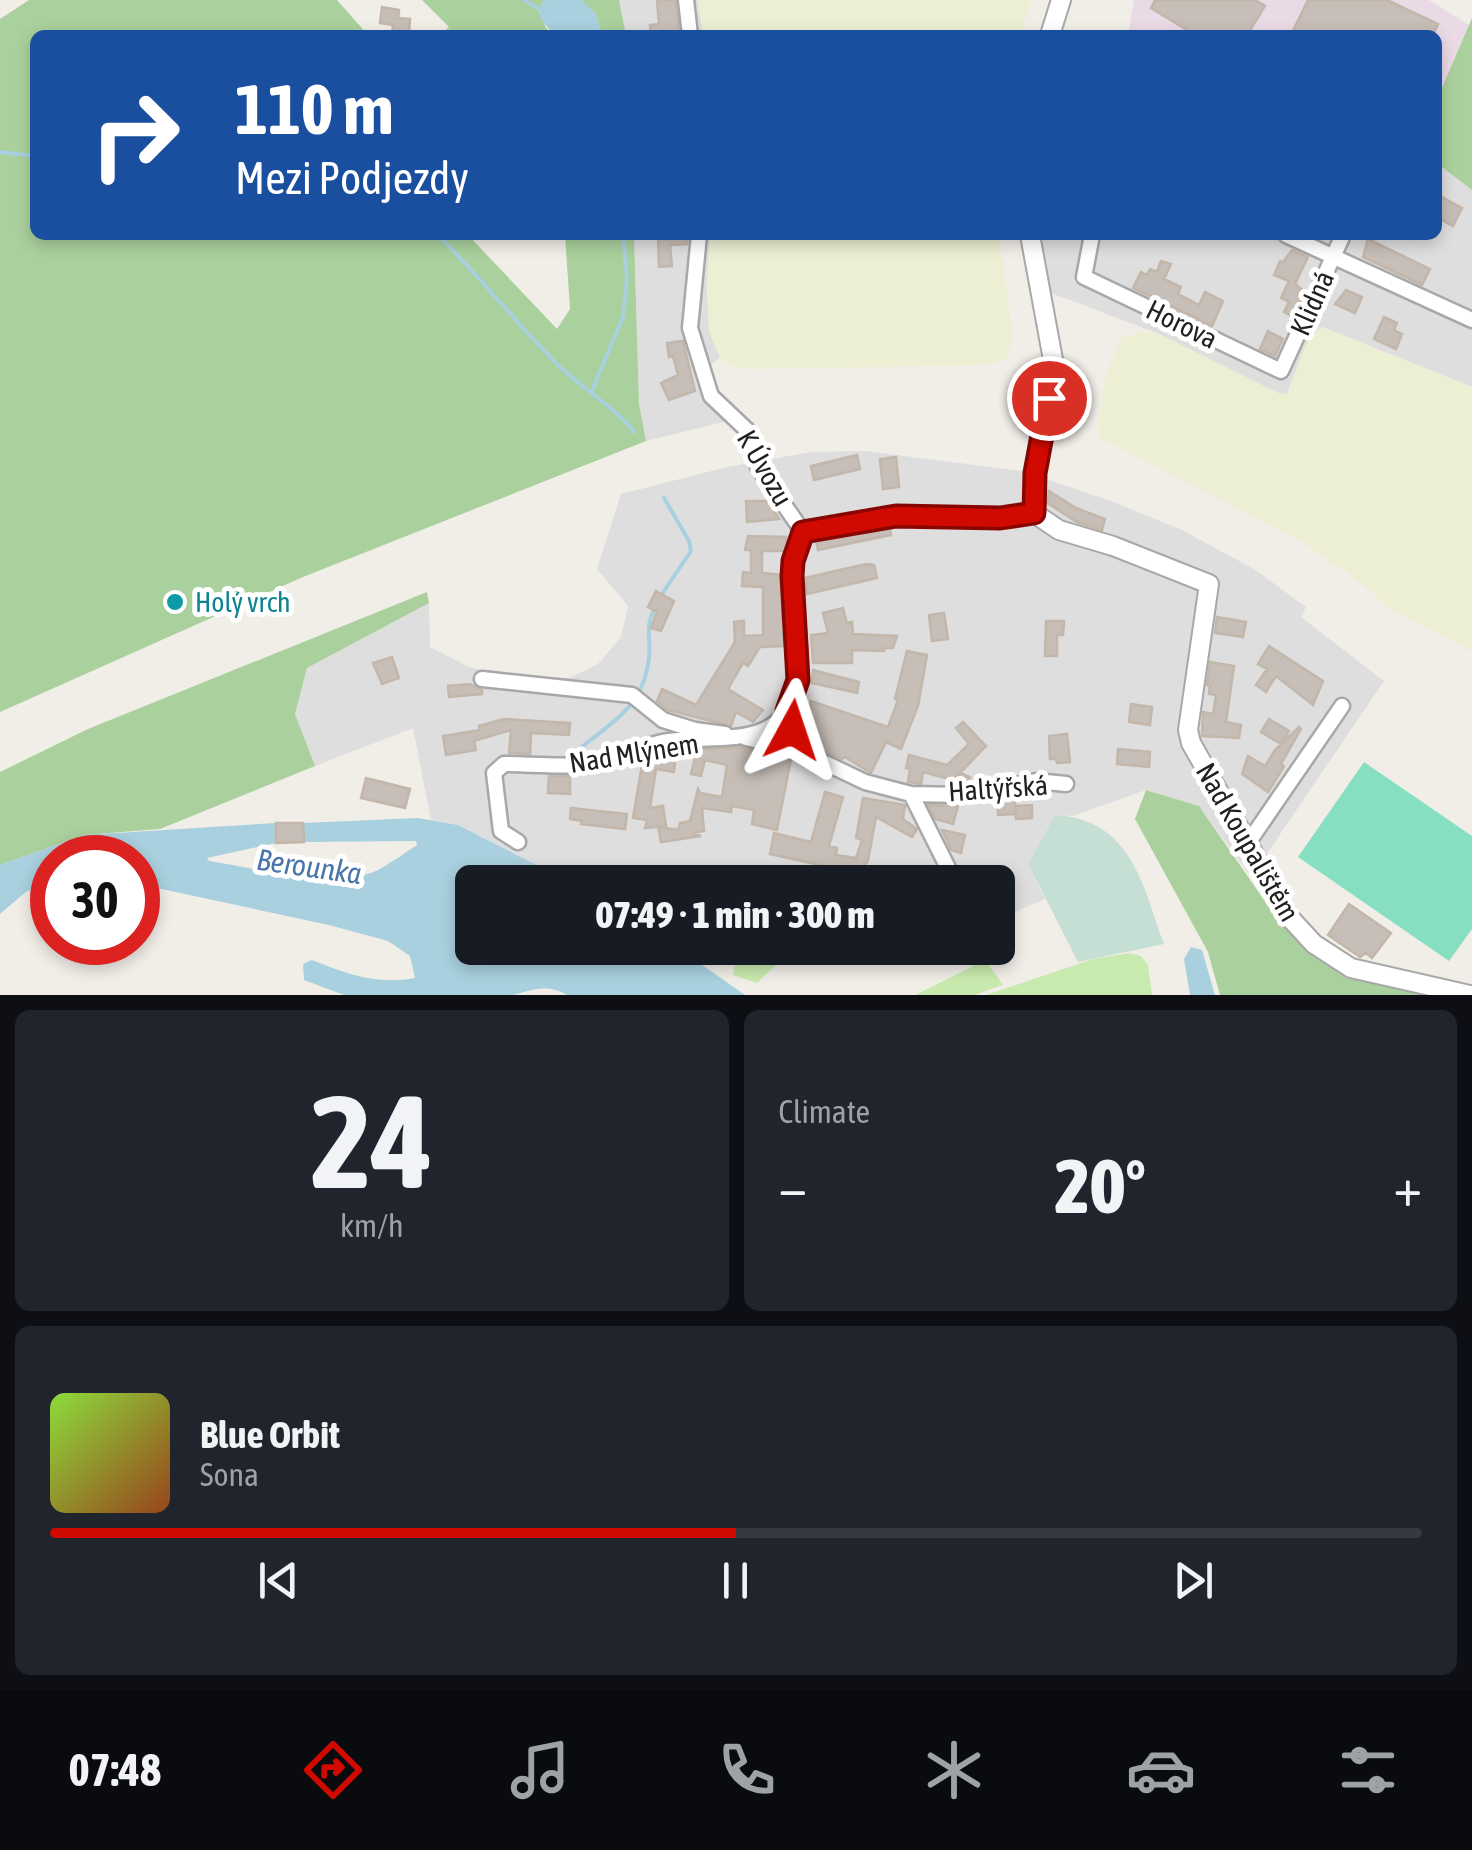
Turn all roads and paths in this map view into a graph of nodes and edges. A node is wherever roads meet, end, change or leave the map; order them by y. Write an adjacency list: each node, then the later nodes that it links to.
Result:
1 (686, 0): 3 (street)
2 (1061, 0): 4 (street)
3 (689, 30)
4 (1052, 30)
5 (699, 240): 14 (street, K Úvozu)
6 (1031, 240): 13 (street)
7 (1091, 240): 12 (street, Horova)
8 (1296, 240): 10 (street)
9 (1342, 240): 10 (street, Klidná)
10 (1333, 258): 11 (street); 12 (street, Klidná)
11 (1472, 320)
12 (1281, 371)
13 (1034, 513): 14 (street); 23 (street, Nad Koupalištěm)
14 (803, 532): 17 (street)
15 (482, 679): 18 (street)
16 (1342, 706): 23 (street)
17 (787, 711): 18 (street); 19 (street)
18 (738, 736): 19 (street, Haltýřská); 22 (street, Nad Mlýnem)
19 (798, 750): 21 (street, Haltýřská)
20 (1066, 784): 21 (street, Haltýřská)
21 (911, 794): 24 (street)
22 (518, 842)
23 (1248, 842): 25 (street, Nad Koupalištěm)
24 (947, 865)
25 (1470, 995)

